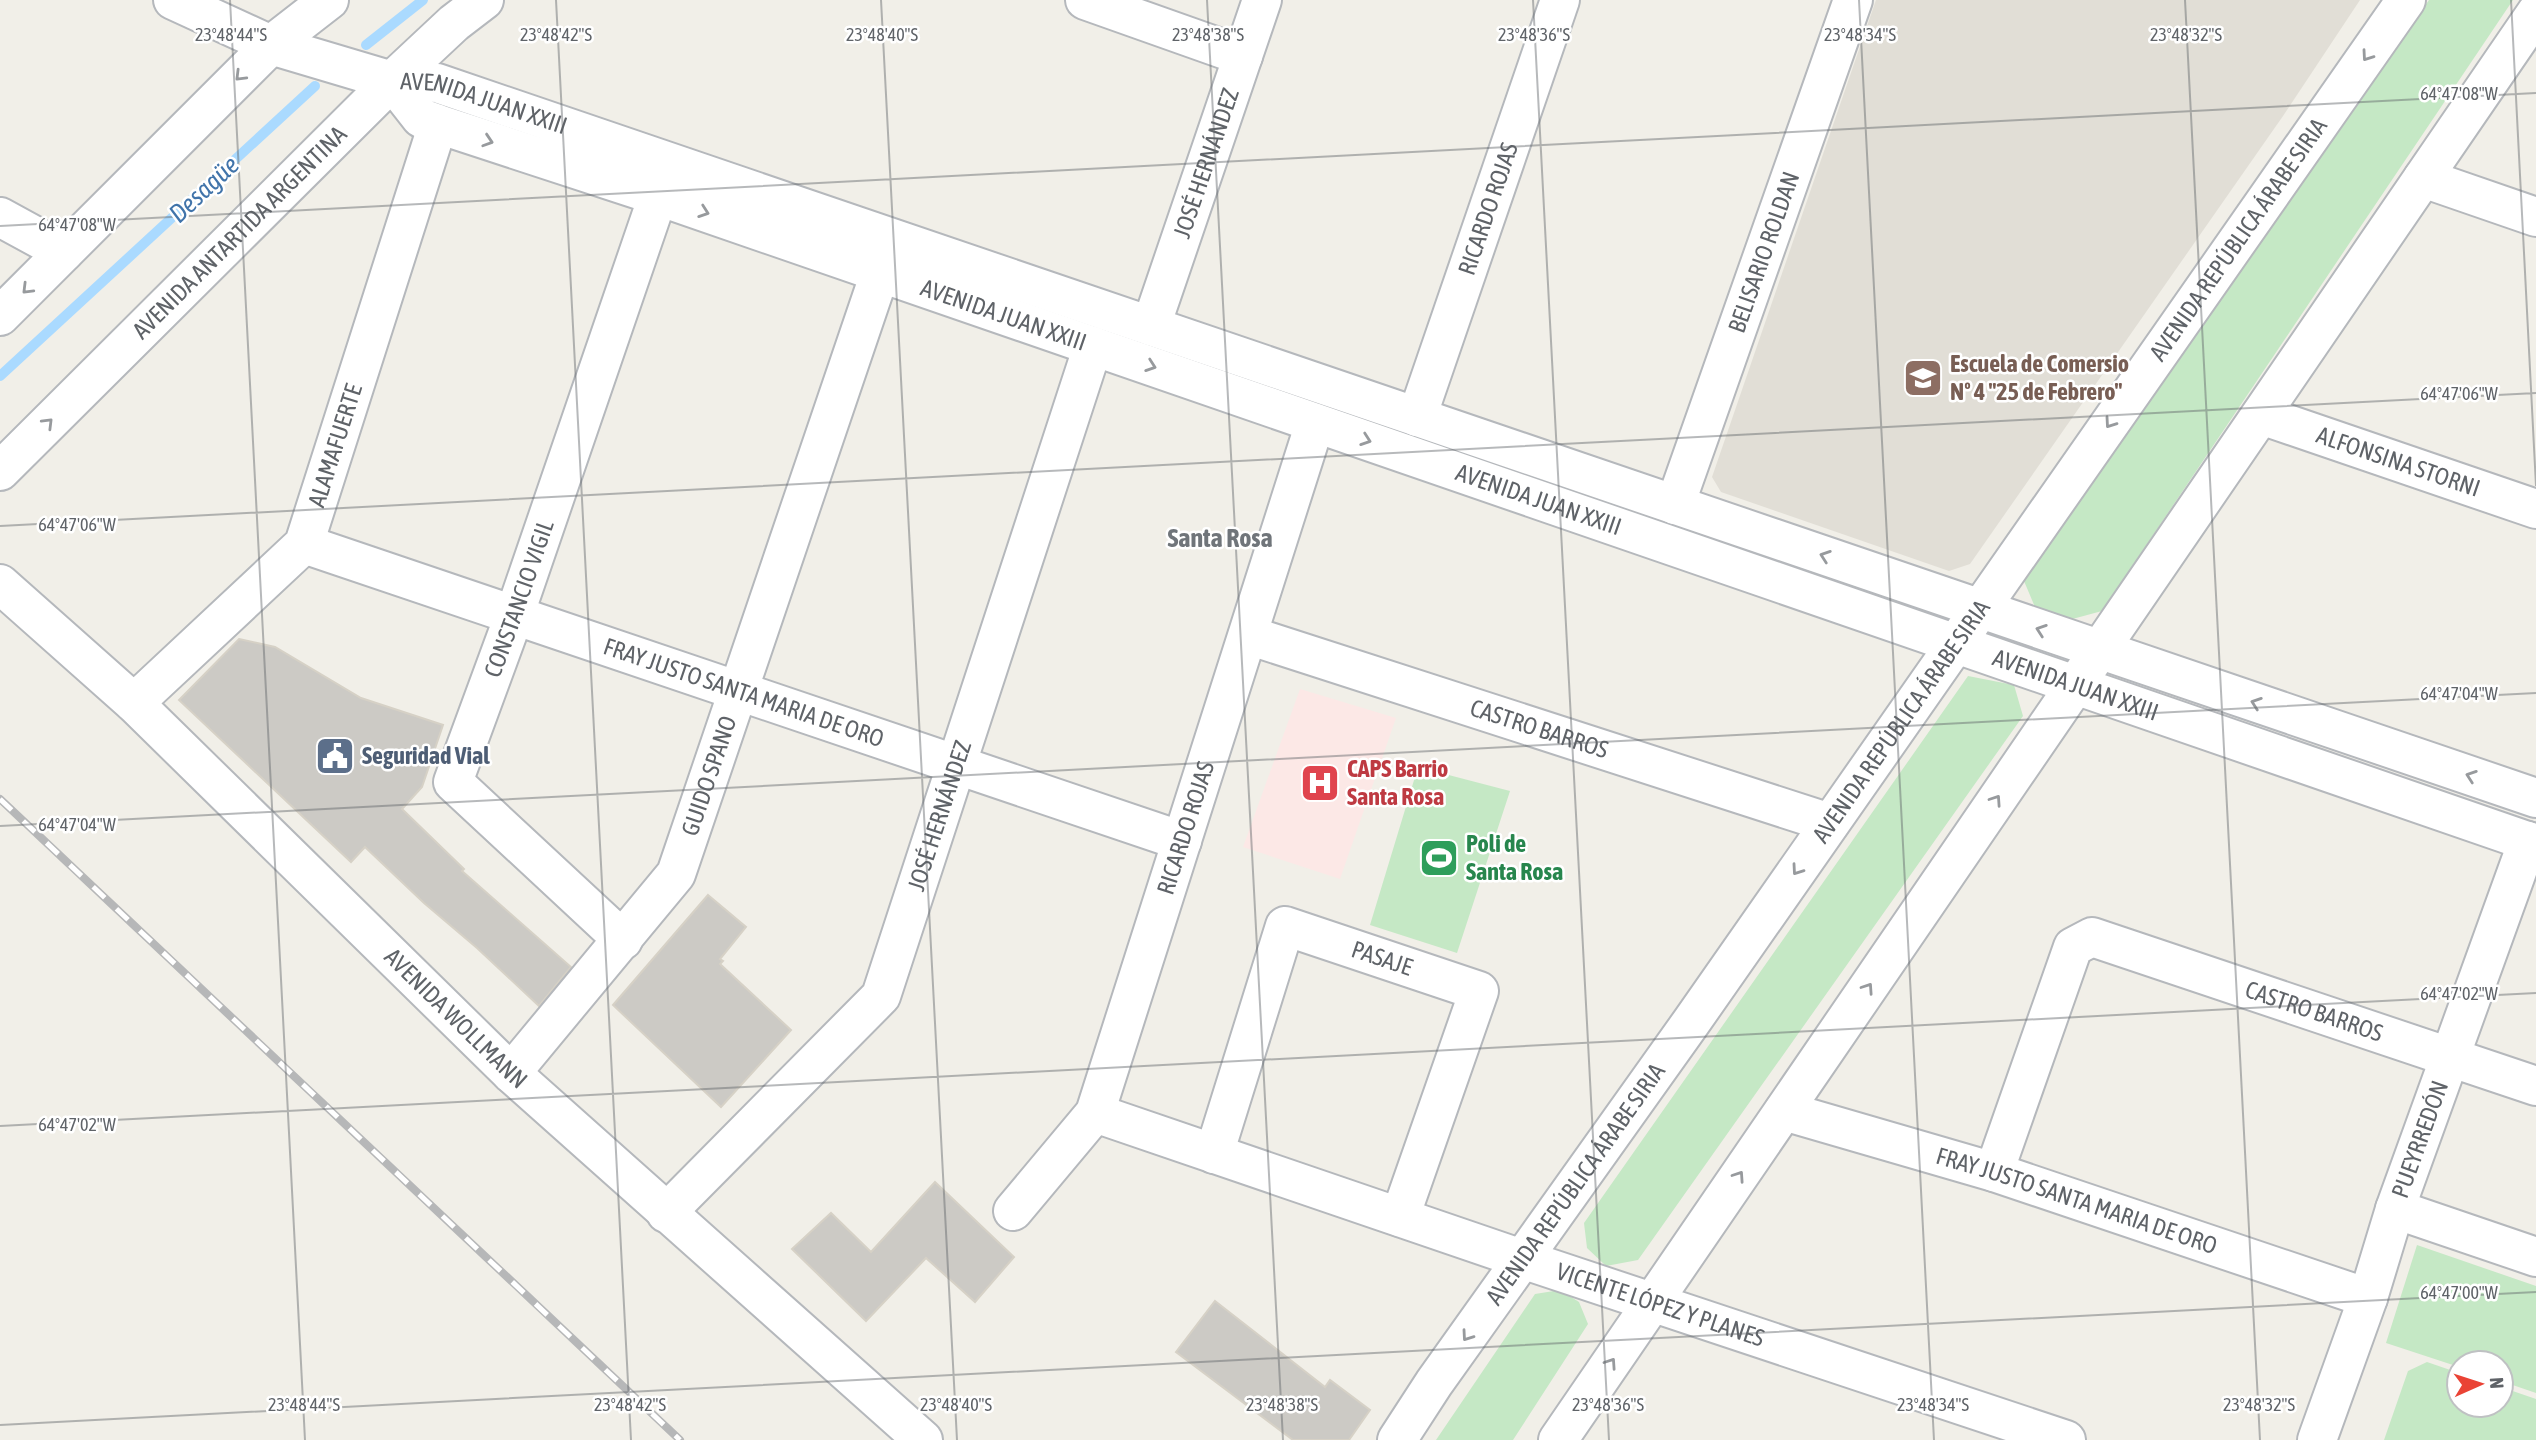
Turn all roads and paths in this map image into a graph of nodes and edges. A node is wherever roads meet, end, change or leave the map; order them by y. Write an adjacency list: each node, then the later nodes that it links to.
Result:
1 (173, 0): 11 (street)
2 (329, 0): 11 (street)
3 (484, 0): 9 (street, AVENIDA ANTARTIDA ARGENTINA)
4 (1085, 0): 12 (street)
5 (1262, 0): 12 (street, JOSÉ HERNÁNDEZ)
6 (1560, 0): 25 (street, RICARDO ROJAS)
7 (1853, 0): 28 (street, BELISARIO ROLDAN)
8 (2406, 0): 32 (street, AVENIDA REPÚBLICA ÁRABE SIRIA, one-way to 32)
9 (452, 11): 13 (street, AVENIDA ANTARTIDA ARGENTINA)
10 (2536, 13): 15 (street)
11 (271, 45): 13 (street); 19 (street, one-way to 19)
12 (1243, 56): 22 (street, JOSÉ HERNÁNDEZ)
13 (392, 81): 14 (street, AVENIDA JUAN XXIII); 22 (street, AVENIDA JUAN XXIII); 27 (street, AVENIDA ANTARTIDA ARGENTINA, one-way to 13)
14 (438, 124): 16 (street, AVENIDA JUAN XXIII, one-way to 16); 30 (street, ALAMAFUERTE)
15 (2423, 178): 18 (street); 24 (street)
16 (658, 196): 20 (street, AVENIDA JUAN XXIII, one-way to 20); 33 (street, CONSTANCIO VIGIL)
17 (0, 217): 19 (street)
18 (2536, 217)
19 (64, 252): 21 (street, one-way to 21)
20 (880, 273): 23 (street, AVENIDA JUAN XXIII); 38 (street, GUIDO SPANO)
21 (0, 316)
22 (1151, 326): 25 (street, AVENIDA JUAN XXIII)
23 (1093, 346): 26 (street, AVENIDA JUAN XXIII, one-way to 26); 40 (street, JOSÉ HERNÁNDEZ)
24 (2261, 415): 29 (street, ALFONSINA STORNI); 36 (street)
25 (1417, 417): 28 (street, AVENIDA JUAN XXIII)
26 (1315, 423): 34 (street, RICARDO ROJAS); 35 (street, AVENIDA JUAN XXIII, one-way to 35)
27 (0, 471)
28 (1675, 505): 32 (street, AVENIDA JUAN XXIII, one-way to 28)
29 (2536, 509)
30 (303, 544): 33 (street, FRAY JUSTO SANTA MARIA DE ORO); 39 (street, ALAMAFUERTE)
31 (0, 584): 39 (street, AVENIDA WOLLMANN)
32 (1980, 609): 35 (street, AVENIDA REPÚBLICA ÁRABE SIRIA); 36 (street, AVENIDA JUAN XXIII, one-way to 32)
33 (514, 616): 38 (street, FRAY JUSTO SANTA MARIA DE ORO); 45 (street, CONSTANCIO VIGIL)
34 (1248, 635): 42 (street, CASTRO BARROS); 43 (street, RICARDO ROJAS)
35 (1956, 644): 37 (street, AVENIDA JUAN XXIII); 42 (street, AVENIDA REPÚBLICA ÁRABE SIRIA)
36 (2100, 650): 37 (street); 41 (street, AVENIDA JUAN XXIII, one-way to 36)
37 (2076, 685): 44 (street, AVENIDA JUAN XXIII); 49 (street, one-way to 37)
38 (738, 691): 40 (street, FRAY JUSTO SANTA MARIA DE ORO); 45 (street, GUIDO SPANO)
39 (134, 703): 47 (street, AVENIDA WOLLMANN)
40 (957, 765): 43 (street, FRAY JUSTO SANTA MARIA DE ORO); 55 (street, JOSÉ HERNÁNDEZ)
41 (2536, 798)
42 (1830, 823): 58 (street, AVENIDA REPÚBLICA ÁRABE SIRIA, one-way to 58)
43 (1182, 841): 50 (street, RICARDO ROJAS)
44 (2532, 842): 46 (street, PUEYRREDÓN)
45 (623, 940): 47 (street, GUIDO SPANO)
46 (2449, 1056): 48 (street, CASTRO BARROS); 52 (street, CASTRO BARROS); 53 (street, PUEYRREDÓN)
47 (511, 1073): 55 (street, AVENIDA WOLLMANN)
48 (2536, 1086)
49 (1784, 1111): 52 (street, FRAY JUSTO SANTA MARIA DE ORO); 60 (street, one-way to 49)
50 (1095, 1113): 51 (street, VICENTE LÓPEZ Y PLANES); 54 (street, RICARDO ROJAS)
51 (1214, 1154): 56 (street, VICENTE LÓPEZ Y PLANES); 56 (street, PASAJE)
52 (1994, 1172): 59 (street, FRAY JUSTO SANTA MARIA DE ORO)
53 (2395, 1209): 57 (street); 59 (street, PUEYRREDÓN)
54 (1013, 1211)
55 (666, 1213): 61 (street, AVENIDA WOLLMANN)
56 (1400, 1217): 58 (street, VICENTE LÓPEZ Y PLANES)
57 (2536, 1257)
58 (1522, 1259): 60 (street, VICENTE LÓPEZ Y PLANES); 62 (street, AVENIDA REPÚBLICA ÁRABE SIRIA, one-way to 62)
59 (2368, 1298): 65 (street, PUEYRREDÓN)
60 (1653, 1301): 63 (street, one-way to 60); 64 (street, VICENTE LÓPEZ Y PLANES)
61 (923, 1440)
62 (1397, 1440)
63 (1558, 1440)
64 (2066, 1440)
65 (2317, 1440)

